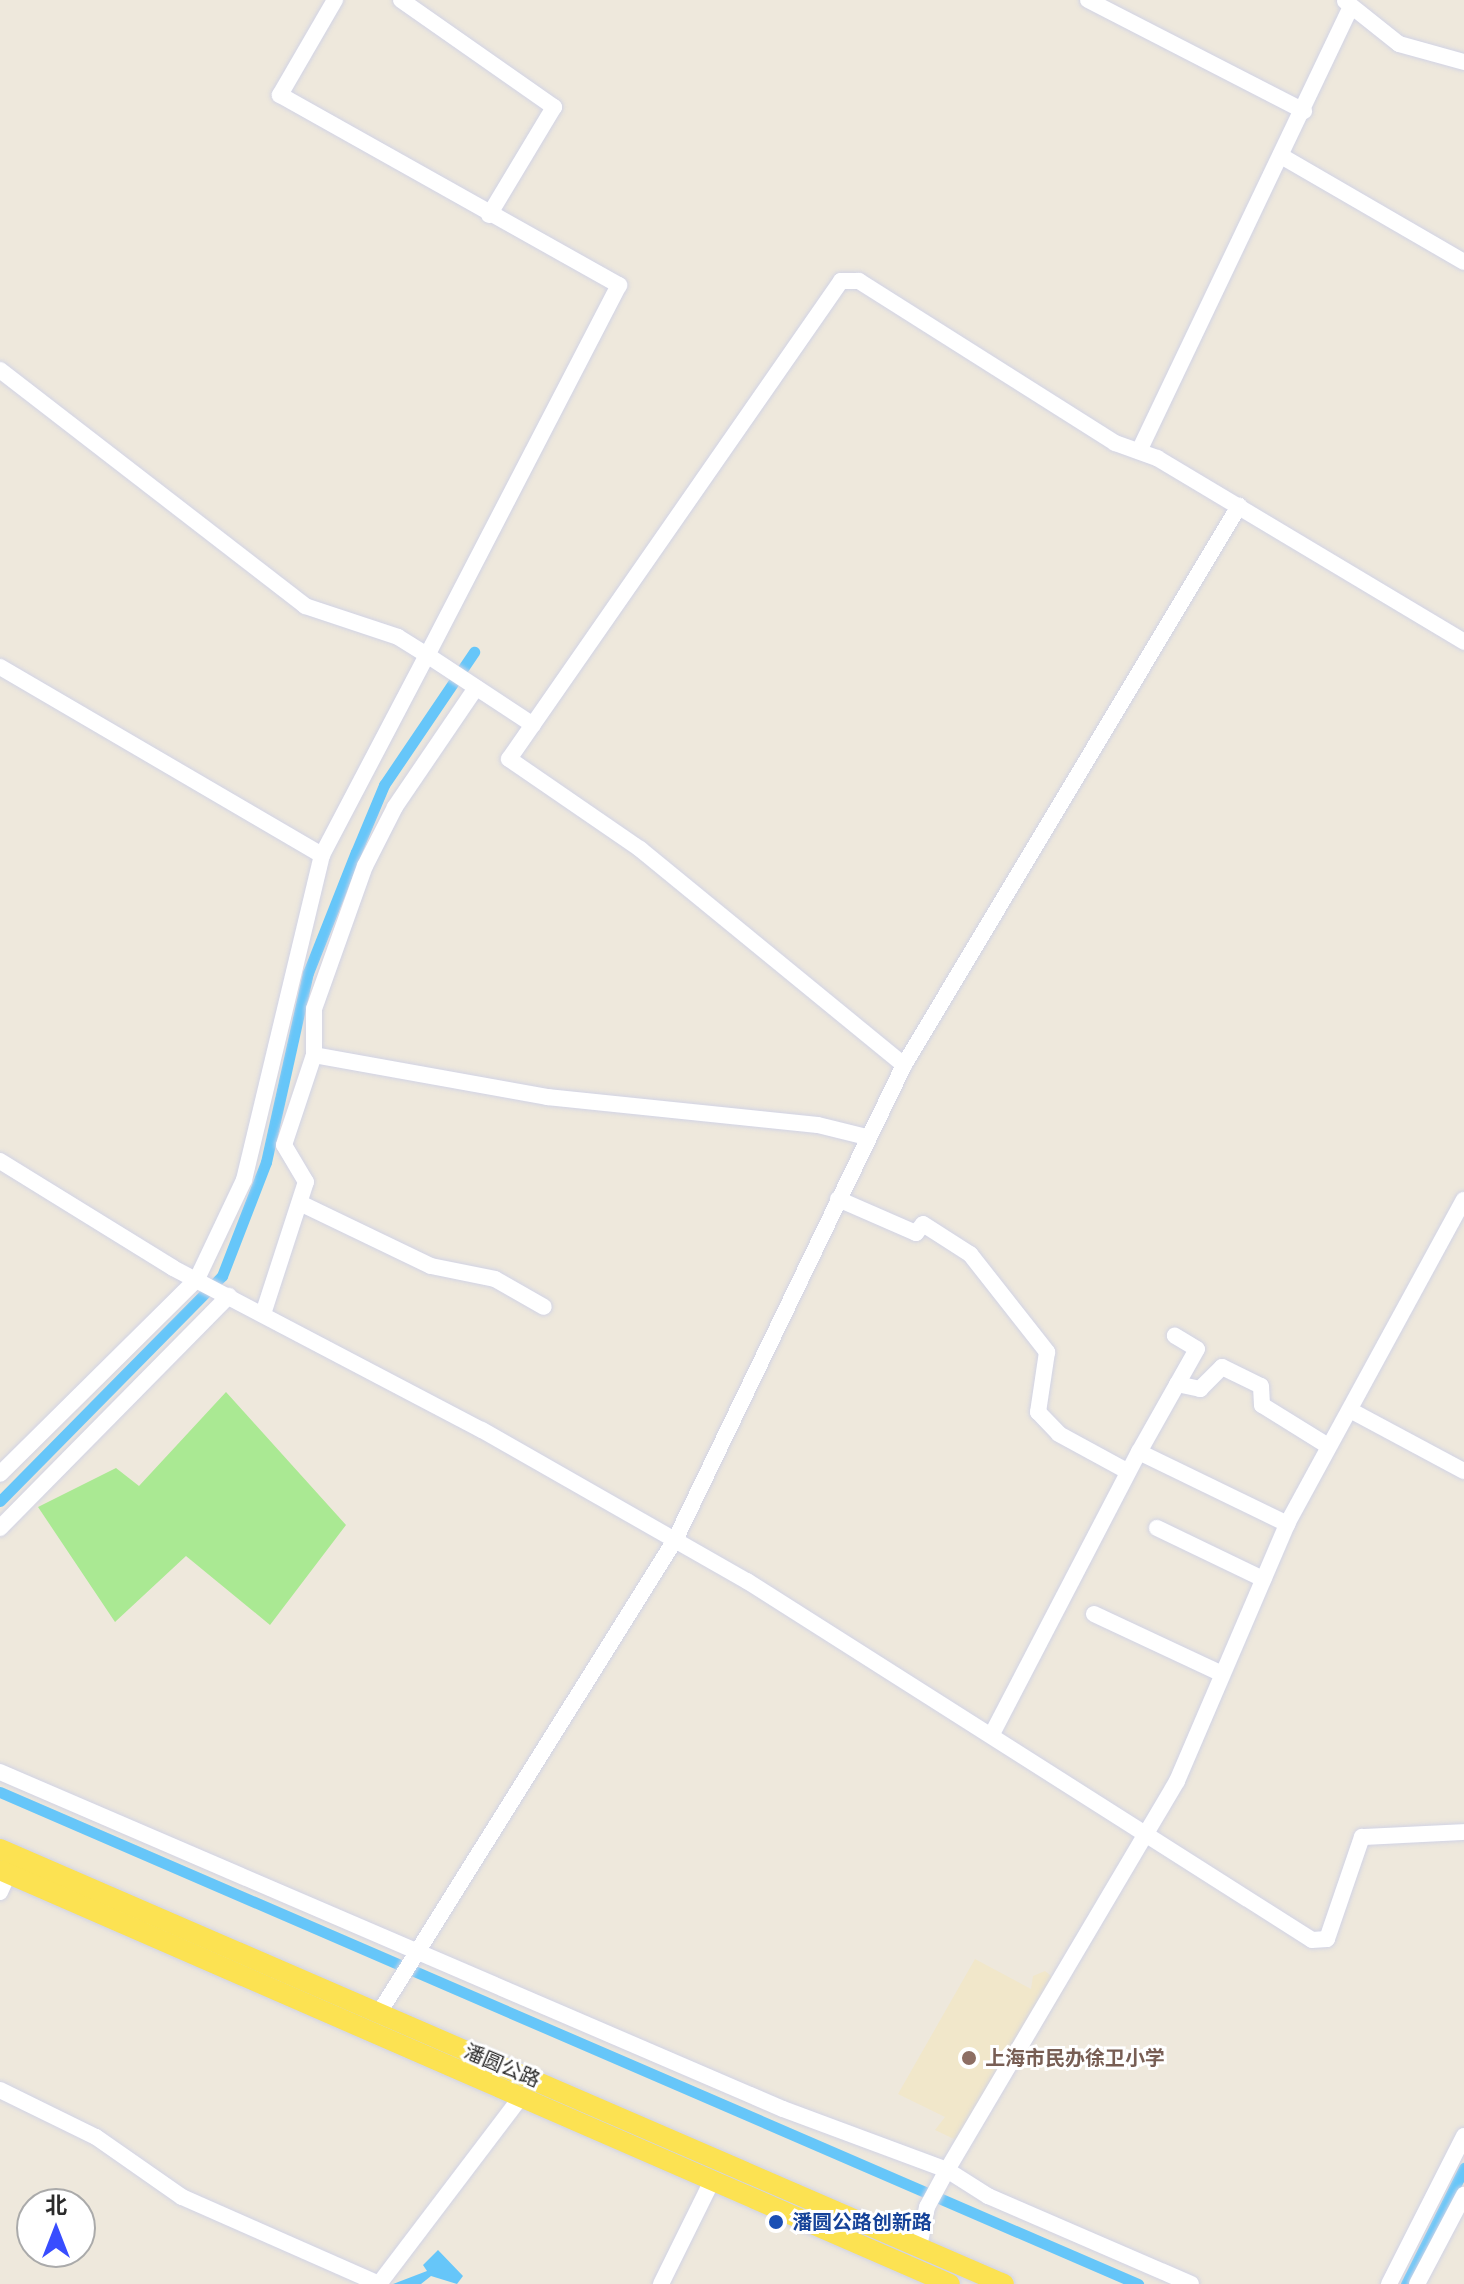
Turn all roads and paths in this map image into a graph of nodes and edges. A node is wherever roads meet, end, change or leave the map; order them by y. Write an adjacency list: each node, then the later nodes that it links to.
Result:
1 (335, 0): 8 (street)
2 (401, 0): 8 (street)
3 (1088, 0): 6 (street)
4 (1348, 3): 5 (street); 6 (street)
5 (1464, 62)
6 (1304, 111): 7 (street)
7 (1283, 157): 9 (street); 11 (street)
8 (489, 215): 14 (street)
9 (1464, 262)
10 (0, 370): 14 (street)
11 (1139, 451): 12 (street); 17 (street)
12 (1239, 506): 13 (street); 20 (street)
13 (1464, 642)
14 (427, 655): 16 (street); 18 (street)
15 (0, 667): 18 (street)
16 (476, 688): 17 (street); 19 (street)
17 (533, 725): 20 (street)
18 (322, 855): 27 (street)
19 (314, 1055): 21 (street); 25 (street)
20 (904, 1065): 21 (street)
21 (867, 1137): 23 (street)
22 (0, 1161): 27 (street)
23 (838, 1199): 36 (street); 42 (street)
24 (1464, 1200): 26 (street)
25 (302, 1204): 29 (street); 30 (street)
26 (1457, 1228): 33 (street)
27 (199, 1280): 28 (street); 38 (street)
28 (228, 1295): 30 (street); 40 (street)
29 (544, 1307)
30 (263, 1314): 42 (street)
31 (1175, 1336): 32 (street)
32 (1177, 1384): 34 (street); 35 (street)
33 (1350, 1410): 34 (street); 37 (street)
34 (1328, 1446): 39 (street)
35 (1139, 1452): 36 (street); 39 (street)
36 (1125, 1470): 46 (street)
37 (1464, 1471)
38 (0, 1474)
39 (1287, 1524): 43 (street)
40 (0, 1528)
41 (1157, 1528): 43 (street)
42 (675, 1540): 46 (street); 52 (street)
43 (1263, 1579): 45 (street)
44 (1094, 1614): 45 (street)
45 (1222, 1674): 48 (street)
46 (992, 1734): 48 (street)
47 (0, 1772): 52 (street)
48 (1149, 1831): 49 (street); 57 (street)
49 (1464, 1832)
50 (0, 1849): 53 (main road, 潘圆公路)
51 (3, 1879): 55 (main road, 潘圆公路)
52 (418, 1950): 53 (street); 57 (street)
53 (379, 2013): 60 (main road, 潘圆公路)
54 (0, 2090): 61 (street)
55 (520, 2098): 58 (main road, 潘圆公路); 61 (street)
56 (1464, 2136): 66 (street)
57 (946, 2173): 60 (street); 65 (street)
58 (712, 2181): 62 (street); 63 (main road, 潘圆公路)
59 (1464, 2195): 67 (street)
60 (919, 2247): 64 (main road, 潘圆公路)
61 (379, 2284)
62 (661, 2284)
63 (950, 2284)
64 (1004, 2284)
65 (1191, 2284)
66 (1389, 2284)
67 (1417, 2284)

